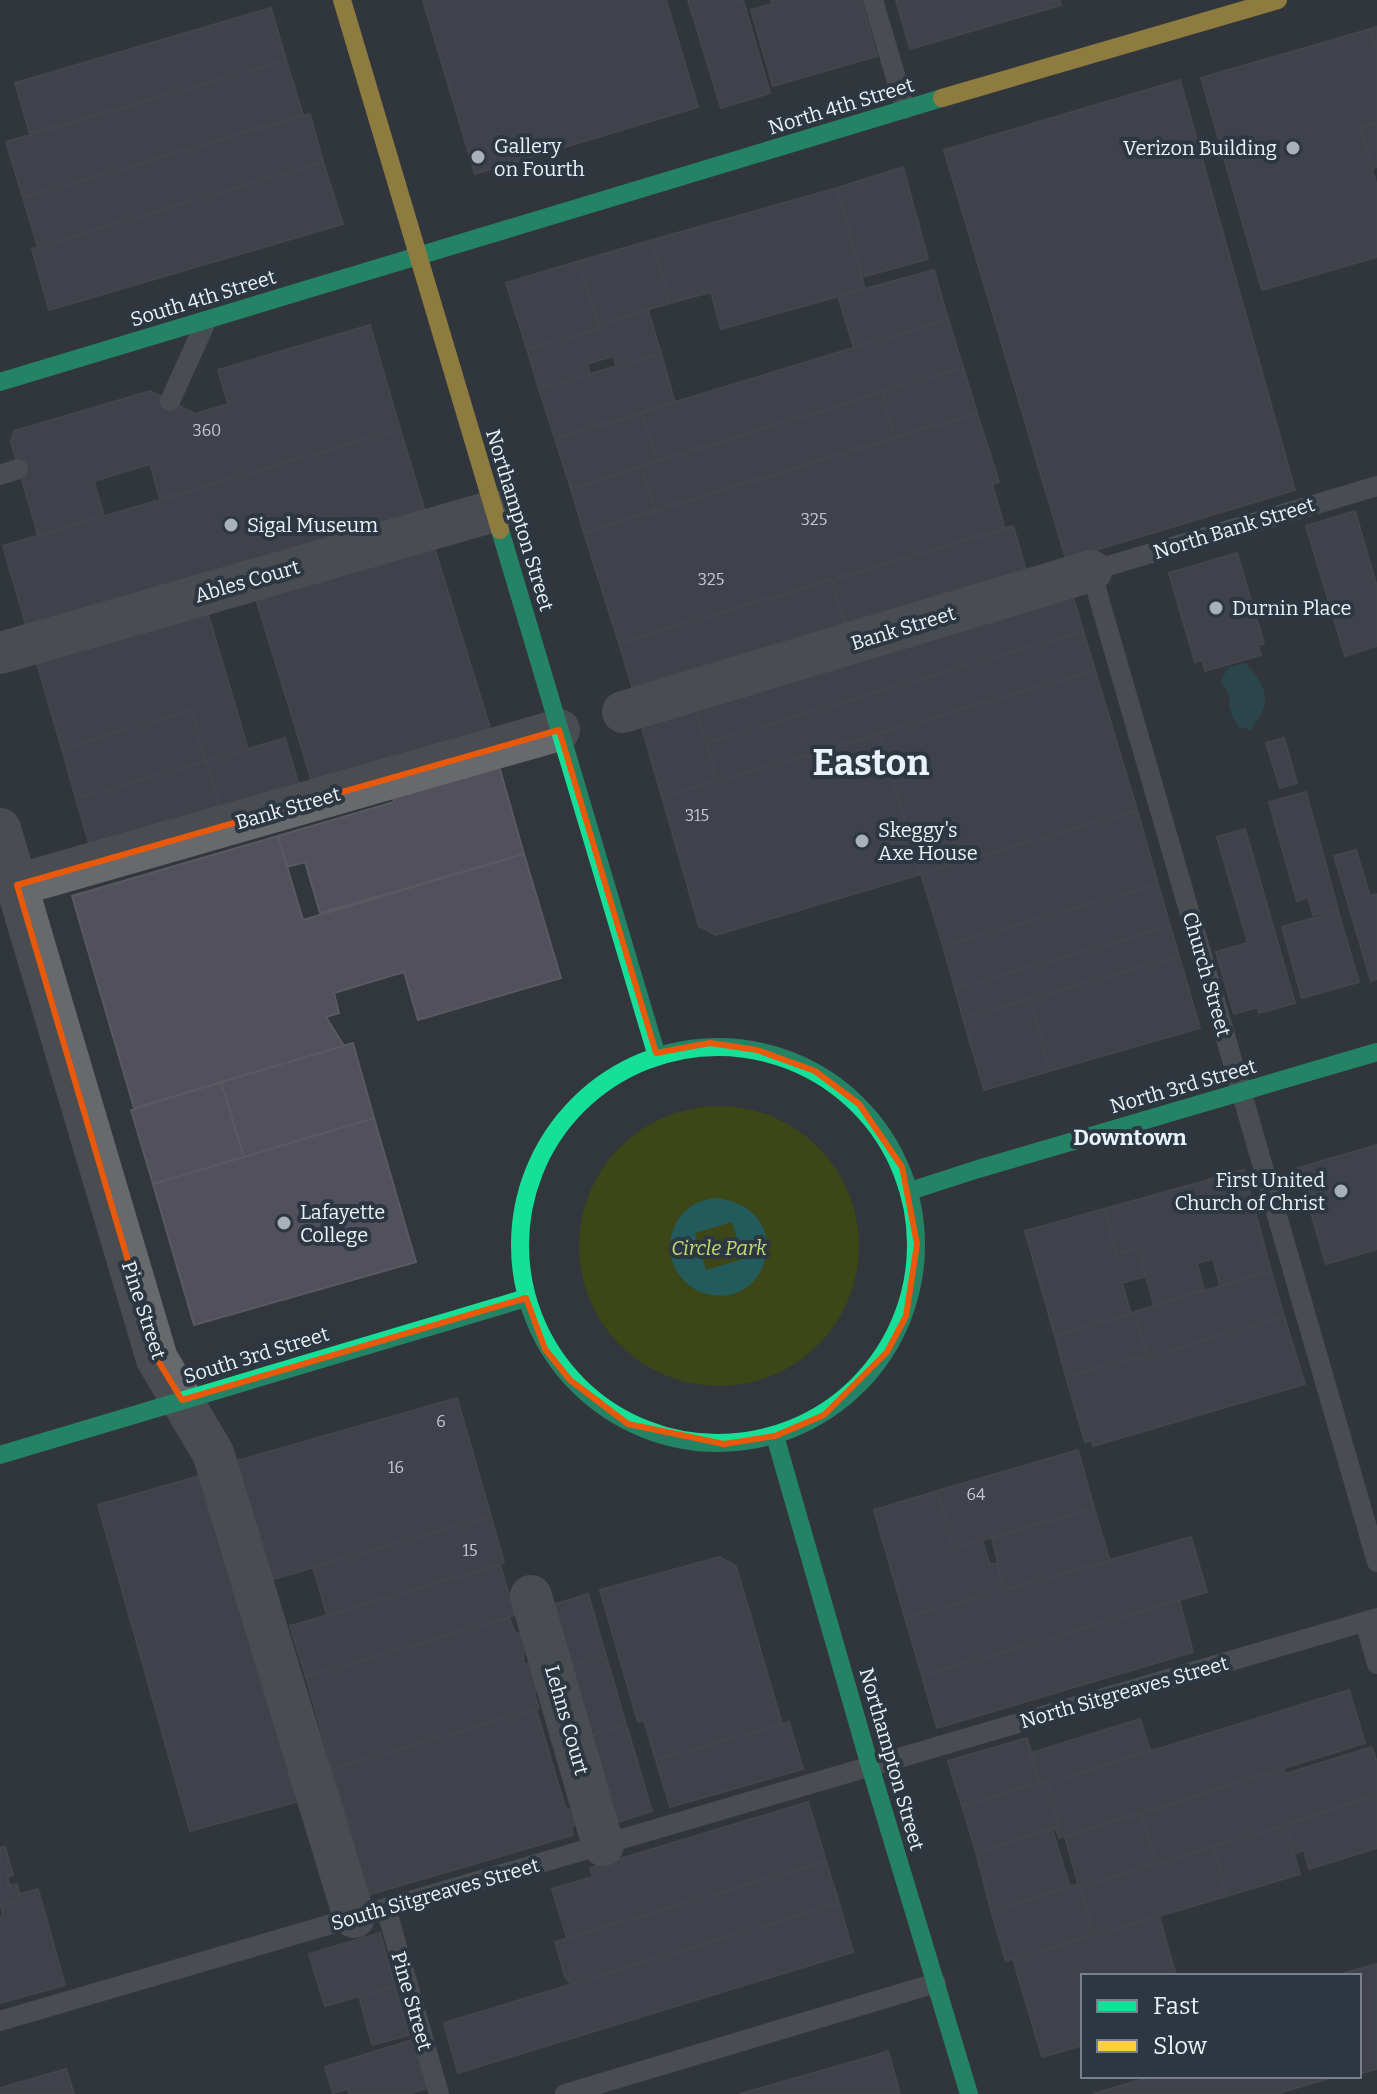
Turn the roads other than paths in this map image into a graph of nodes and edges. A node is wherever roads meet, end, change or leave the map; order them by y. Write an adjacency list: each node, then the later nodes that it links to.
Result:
1 (342, 0): 5 (main road, Northampton Street)
2 (873, 0): 4 (lane)
3 (1278, 0): 4 (main road, North 4th Street)
4 (905, 109): 5 (main road, North 4th Street)
5 (418, 256): 6 (main road, South 4th Street); 10 (main road, Northampton Street)
6 (207, 320): 7 (main road, South 4th Street); 8 (lane)
7 (0, 382)
8 (170, 401)
9 (1377, 486): 11 (lane, North Bank Street)
10 (494, 511): 12 (street, Ables Court); 14 (main road, Northampton Street)
11 (1091, 571): 13 (street, Bank Street); 19 (lane, Church Street)
12 (0, 653)
13 (623, 712)
14 (559, 730): 16 (street, Bank Street); 18 (main road, Northampton Street)
15 (0, 829): 16 (street, Pine Street)
16 (17, 885): 22 (street, Pine Street)
17 (1377, 1052): 19 (main road, North 3rd Street)
18 (656, 1053): 20 (main road); 21 (main road)
19 (1241, 1092): 20 (main road, North 3rd Street); 25 (lane, Church Street)
20 (910, 1191): 23 (main road)
21 (526, 1298): 22 (main road, South 3rd Street); 23 (main road)
22 (182, 1400): 24 (main road, South 3rd Street); 31 (street, Pine Street)
23 (775, 1436): 29 (main road, Northampton Street)
24 (0, 1455)
25 (1377, 1562)
26 (531, 1596): 30 (street, Lehns Court)
27 (1371, 1620): 28 (lane); 29 (lane, North Sitgreaves Street)
28 (1377, 1664)
29 (870, 1766): 30 (lane, South Sitgreaves Street); 32 (main road, Northampton Street)
30 (603, 1845): 31 (lane, South Sitgreaves Street)
31 (370, 1913): 33 (lane, South Sitgreaves Street); 34 (lane, Pine Street)
32 (936, 1983): 35 (lane); 36 (main road, Northampton Street)
33 (0, 2021)
34 (439, 2094)
35 (565, 2094)
36 (969, 2094)

